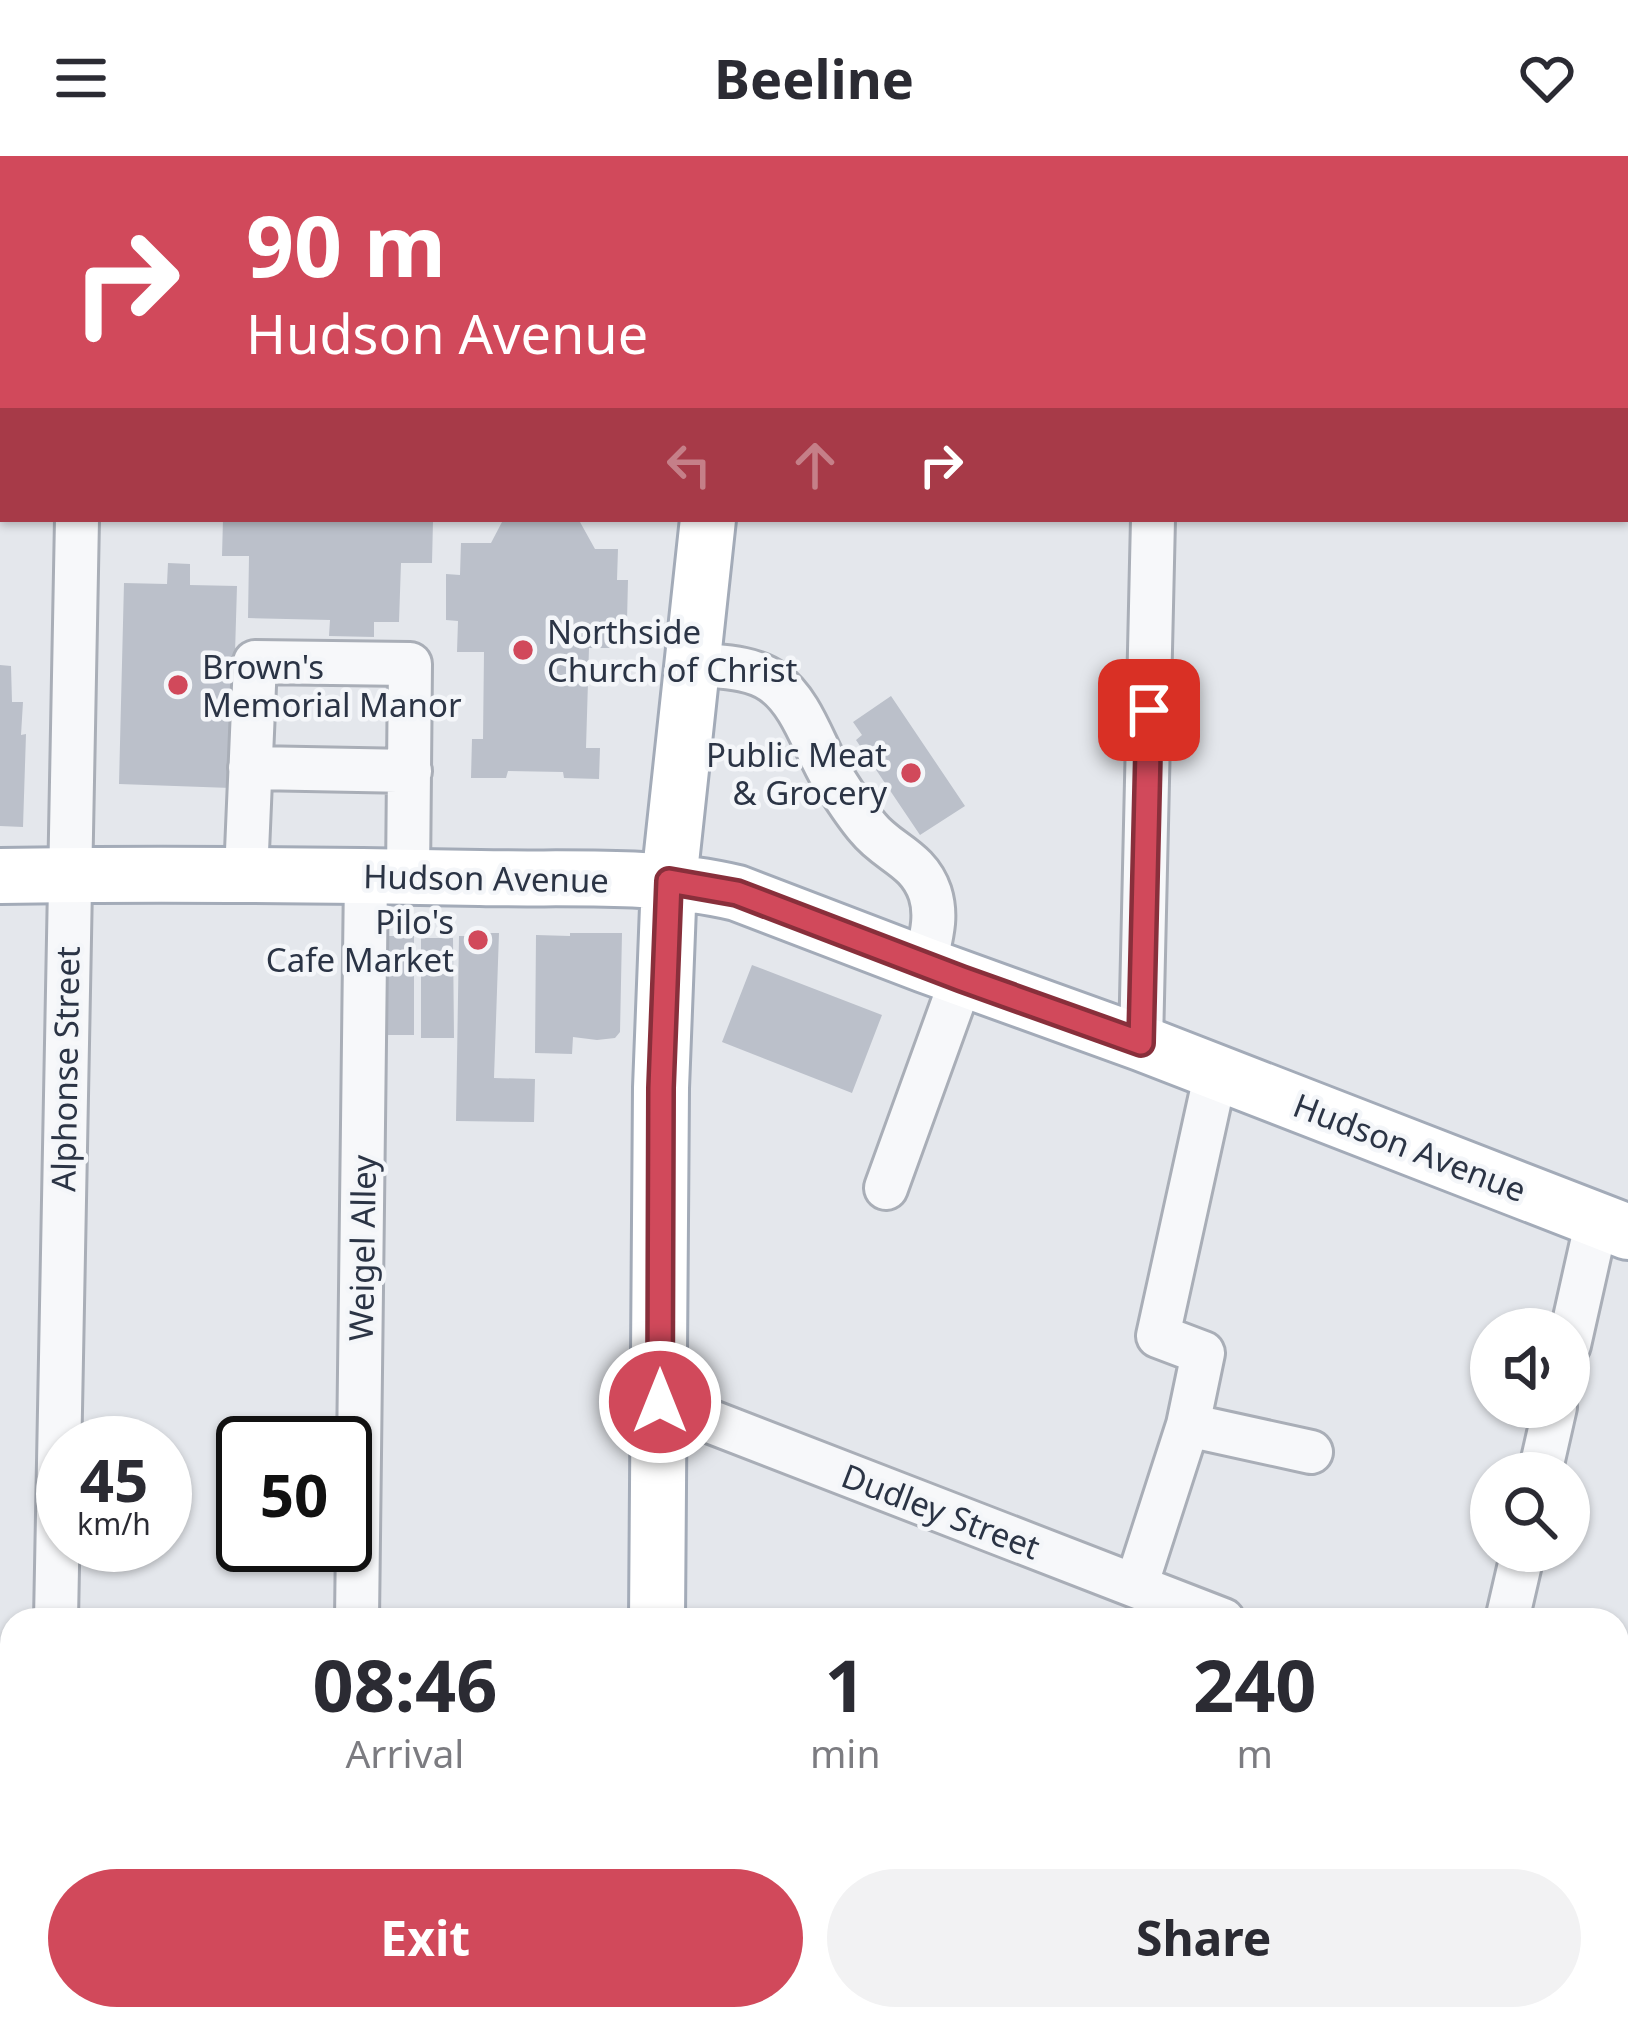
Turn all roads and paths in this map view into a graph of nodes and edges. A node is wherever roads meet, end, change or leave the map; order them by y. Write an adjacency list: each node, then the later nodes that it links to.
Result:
1 (77, 522): 7 (street, Alphonse Street)
2 (708, 522): 4 (main road)
3 (1154, 522): 13 (street)
4 (693, 664): 11 (main road); 12 (street)
5 (250, 768): 6 (street); 6 (street, Weigel Alley); 8 (street)
6 (410, 771): 10 (street, Weigel Alley)
7 (68, 874): 8 (main road, Hudson Avenue); 9 (main road, Hudson Avenue); 23 (street, Alphonse Street)
8 (246, 875): 10 (main road, Hudson Avenue)
9 (0, 876)
10 (387, 876): 11 (main road, Hudson Avenue); 24 (street, Weigel Alley)
11 (669, 881): 12 (main road, Hudson Avenue); 18 (main road)
12 (943, 972): 13 (main road, Hudson Avenue); 15 (street)
13 (1141, 1043): 14 (main road, Hudson Avenue)
14 (1216, 1072): 16 (main road, Hudson Avenue); 19 (street)
15 (886, 1188)
16 (1613, 1226): 17 (street)
17 (1583, 1308)
18 (660, 1402): 22 (street, Dudley Street); 25 (main road)
19 (1188, 1425): 20 (street); 22 (street)
20 (1311, 1452)
21 (1517, 1572): 27 (street)
22 (1136, 1586): 26 (street, Dudley Street)
23 (56, 1608)
24 (357, 1608)
25 (657, 1608)
26 (1192, 1608)
27 (1510, 1608)

